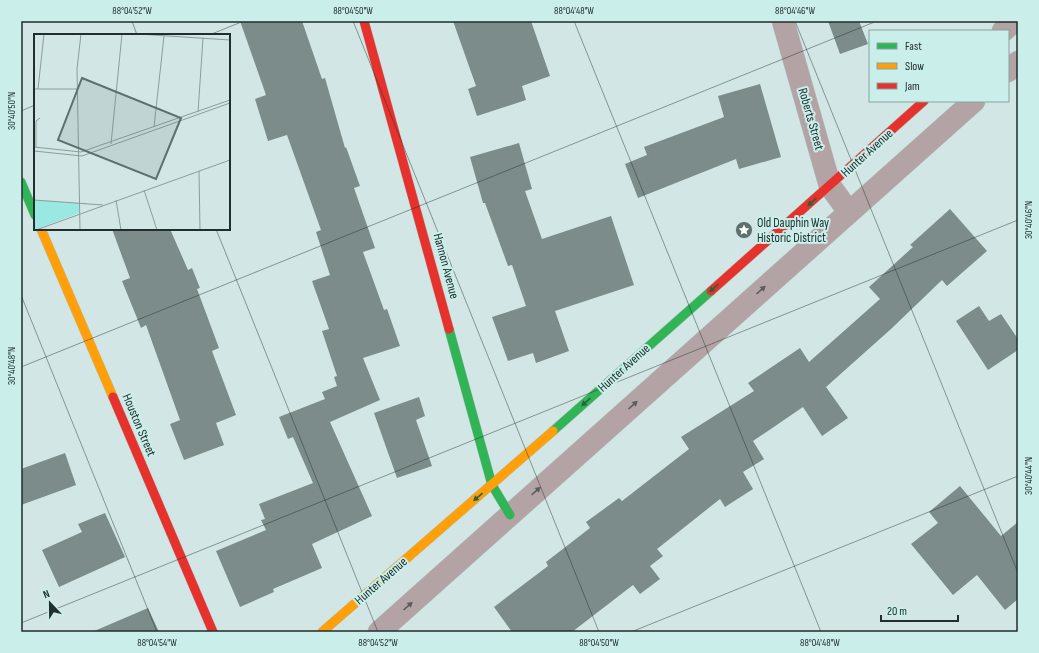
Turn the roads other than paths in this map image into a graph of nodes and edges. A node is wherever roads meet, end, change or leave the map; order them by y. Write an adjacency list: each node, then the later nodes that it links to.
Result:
1 (364, 21): 14 (street, Hannon Avenue)
2 (783, 21): 10 (street, Roberts Street)
3 (1014, 21): 4 (street)
4 (1004, 30)
5 (1018, 62): 6 (street)
6 (1009, 70)
7 (923, 102): 10 (street, Hunter Avenue)
8 (973, 102): 11 (street)
9 (21, 182): 12 (street)
10 (830, 186): 11 (street, Roberts Street); 14 (street, Hunter Avenue, one-way to 14)
11 (849, 212): 15 (street, one-way to 11)
12 (34, 213)
13 (41, 230): 16 (street, Houston Street)
14 (492, 485): 15 (street, Hannon Avenue); 17 (street, Hunter Avenue, one-way to 17)
15 (510, 515): 18 (street, one-way to 15)
16 (213, 632)
17 (322, 632)
18 (379, 632)

